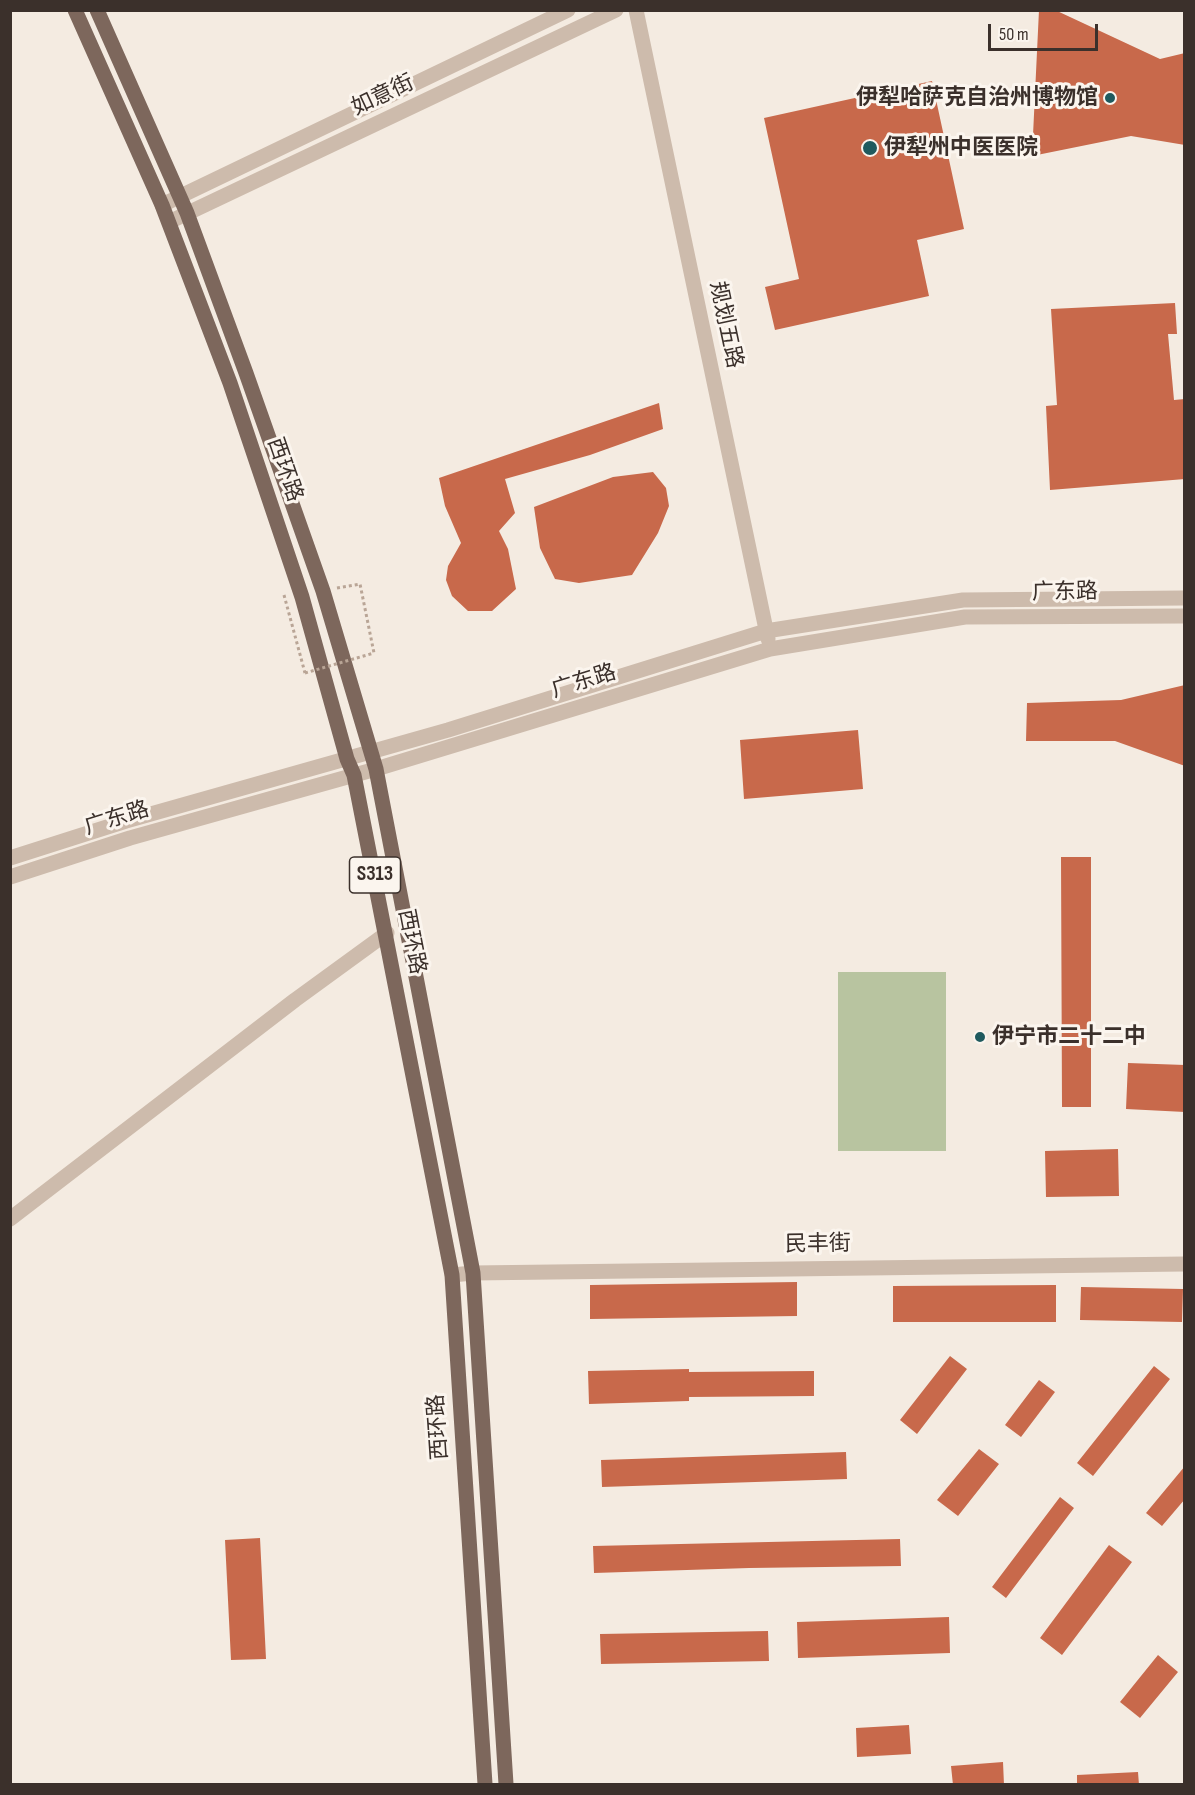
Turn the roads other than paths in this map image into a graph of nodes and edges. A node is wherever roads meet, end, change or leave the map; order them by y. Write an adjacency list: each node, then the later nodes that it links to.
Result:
1 (75, 10): 7 (main road, 西环路 / S313)
2 (97, 10): 6 (main road, 西环路 / S313)
3 (568, 10): 6 (street, 如意街)
4 (616, 10): 8 (street, 如意街)
5 (636, 10): 12 (street, 规划五路)
6 (180, 197): 7 (street, 如意街); 8 (main road, 西环路 / S313)
7 (162, 205): 9 (main road, 西环路 / S313)
8 (187, 213): 9 (street, 如意街); 14 (main road, 西环路 / S313)
9 (169, 222): 15 (main road, 西环路 / S313)
10 (1185, 598): 12 (street, 广东路)
11 (1185, 616): 13 (street, 广东路)
12 (766, 631): 13 (street, 规划五路); 14 (street, 广东路)
13 (770, 649): 16 (street, 广东路)
14 (372, 752): 15 (street, 广东路); 16 (main road, 西环路 / S313)
15 (347, 759): 17 (main road, 西环路 / S313); 18 (street, 广东路)
16 (376, 769): 17 (street, 广东路); 23 (main road, 西环路 / S313)
17 (354, 775): 19 (street, 广东路); 20 (main road, 西环路 / S313)
18 (10, 858)
19 (10, 877)
20 (387, 933): 21 (street); 24 (main road, 西环路 / S313)
21 (10, 1219)
22 (1185, 1264): 23 (street, 民丰街)
23 (473, 1273): 24 (street, 民丰街); 26 (main road, 西环路 / S313)
24 (452, 1275): 25 (main road, 西环路 / S313)
25 (485, 1785)
26 (506, 1785)

